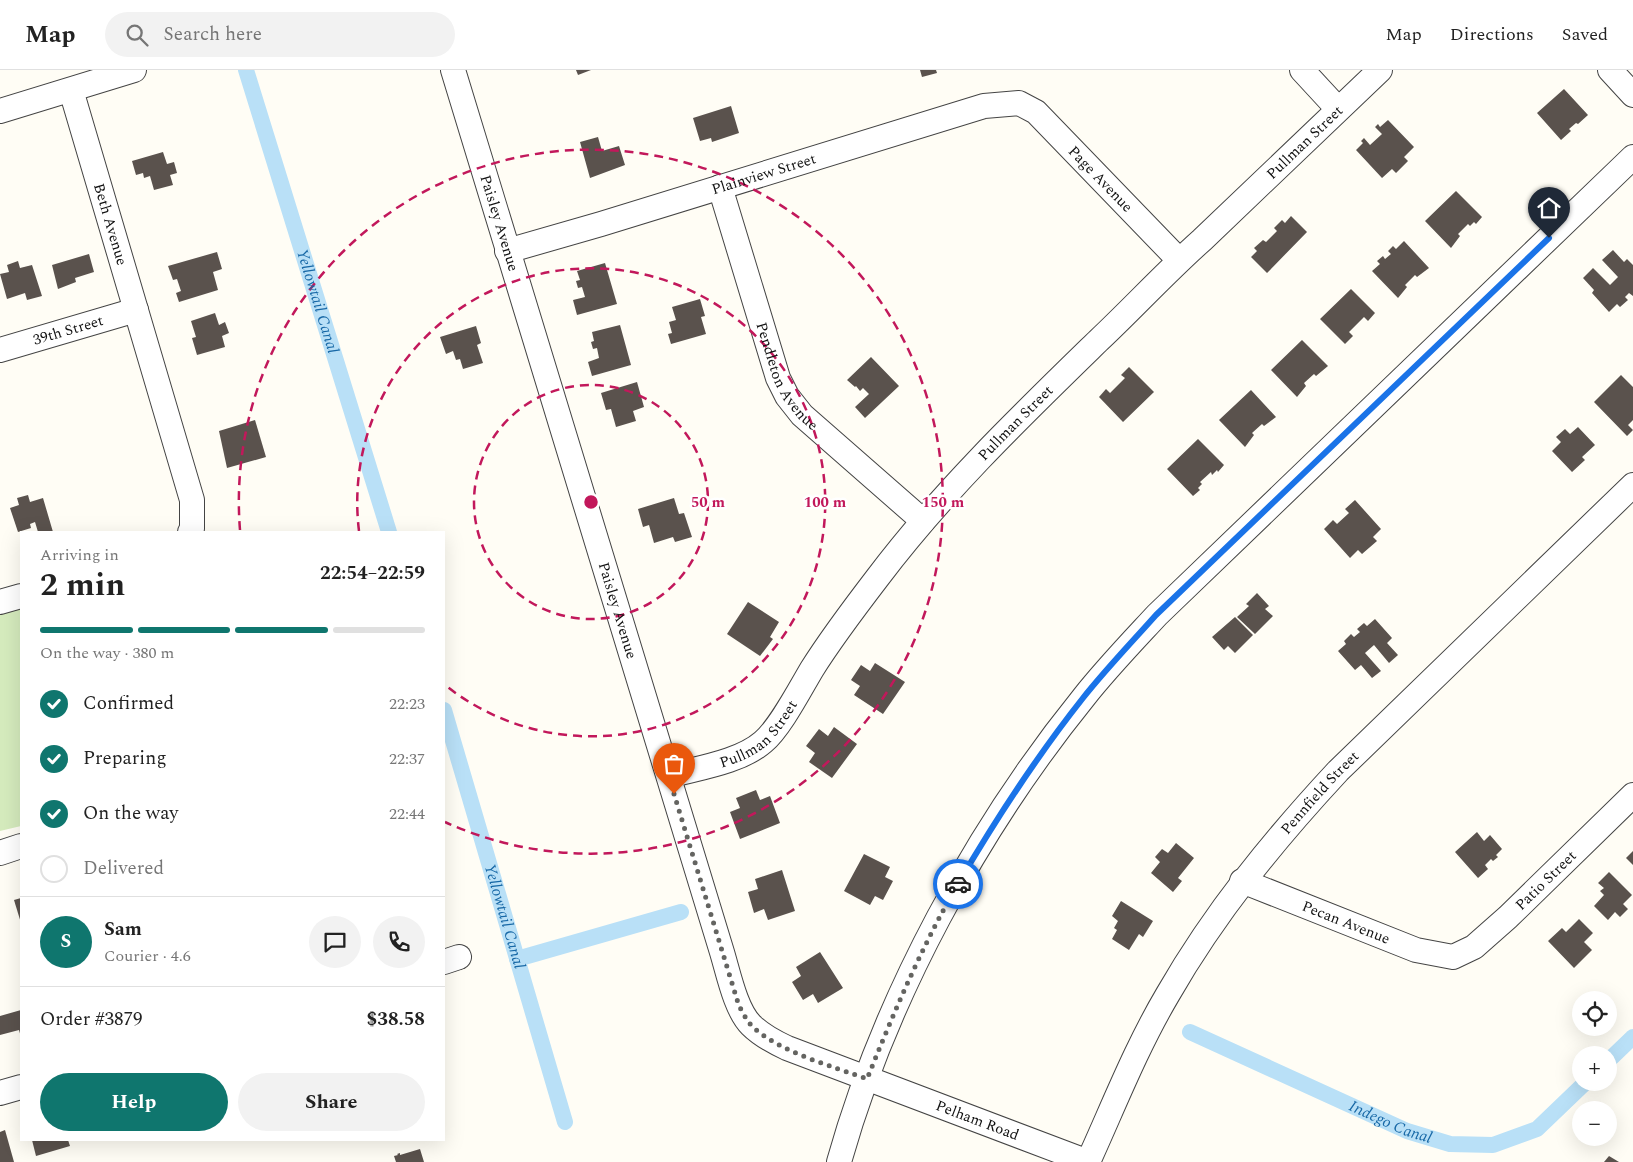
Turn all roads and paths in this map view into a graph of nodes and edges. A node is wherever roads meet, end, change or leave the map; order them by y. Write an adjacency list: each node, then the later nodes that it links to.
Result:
1 (134, 70): 6 (street)
2 (453, 70): 13 (street, Paisley Avenue)
3 (1302, 70): 9 (street)
4 (1380, 70): 9 (street, Pullman Street)
5 (1610, 70): 7 (street)
6 (71, 90): 10 (street); 15 (street, Beth Avenue)
7 (1633, 95)
8 (1019, 103): 12 (street, Plainview Street); 14 (street, Page Avenue)
9 (1338, 108): 14 (street, Pullman Street)
10 (0, 111)
11 (1633, 157): 28 (street)
12 (720, 187): 13 (street, Plainview Street); 18 (street, Pendleton Avenue)
13 (507, 251): 22 (street, Paisley Avenue)
14 (1179, 260): 18 (street, Pullman Street)
15 (136, 310): 16 (street, 39th Street); 19 (street, Beth Avenue)
16 (0, 350)
17 (1633, 485): 26 (street, Pennfield Street)
18 (923, 521): 22 (street, Pullman Street)
19 (191, 531)
20 (20, 596): 21 (street)
21 (0, 602)
22 (669, 776): 28 (street, Paisley Avenue)
23 (1633, 795): 27 (street, Patio Street)
24 (20, 846): 25 (street)
25 (0, 853)
26 (1242, 881): 27 (street, Pecan Avenue); 32 (street, Pennfield Street)
27 (1453, 956)
28 (867, 1079): 31 (street); 32 (street, Pelham Road)
29 (20, 1087): 30 (street)
30 (0, 1093)
31 (839, 1162)
32 (1088, 1162)

